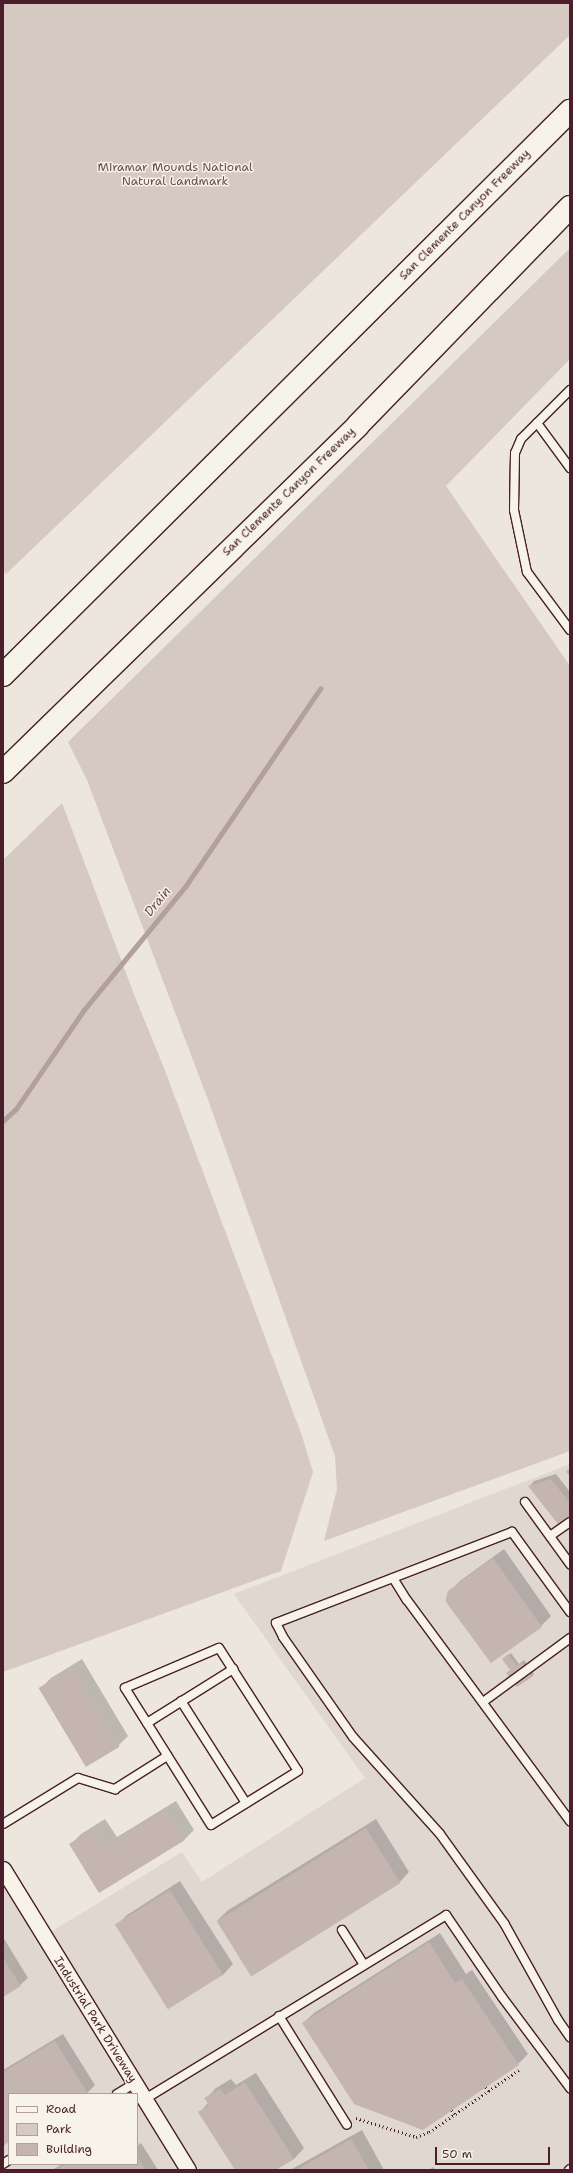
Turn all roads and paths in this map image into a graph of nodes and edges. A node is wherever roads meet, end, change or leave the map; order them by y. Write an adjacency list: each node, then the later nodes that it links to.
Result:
1 (570, 111): 7 (highway, San Clemente Canyon Freeway)
2 (570, 207): 8 (highway, San Clemente Canyon Freeway)
3 (570, 390): 4 (lane)
4 (537, 423): 5 (lane); 6 (lane)
5 (570, 468)
6 (570, 630)
7 (3, 675)
8 (3, 772)
9 (525, 1502): 11 (lane)
10 (570, 1522): 11 (lane)
11 (550, 1536): 12 (lane)
12 (570, 1564)
13 (393, 1578): 14 (lane); 18 (lane); 28 (lane)
14 (570, 1612)
15 (570, 1638): 18 (lane)
16 (233, 1669): 17 (lane); 19 (lane); 21 (lane)
17 (181, 1701): 19 (lane); 21 (lane)
18 (483, 1702): 22 (lane)
19 (147, 1723): 20 (lane)
20 (167, 1756): 21 (lane); 23 (lane)
21 (246, 1803)
22 (570, 1821)
23 (3, 1824)
24 (3, 1869): 30 (street, Industrial Park Driveway)
25 (342, 1930): 26 (lane)
26 (364, 1965): 27 (lane); 32 (lane)
27 (279, 2016): 35 (lane); 39 (lane)
28 (570, 2037)
29 (519, 2070): 33 (path)
30 (134, 2083): 34 (lane); 35 (street, Industrial Park Driveway)
31 (486, 2087): 33 (path)
32 (570, 2088)
33 (489, 2091): 37 (path)
34 (119, 2093)
35 (145, 2099): 42 (street, Industrial Park Driveway)
36 (452, 2110): 37 (path)
37 (455, 2114): 38 (path)
38 (352, 2117)
39 (347, 2125)
40 (3, 2165): 41 (lane)
41 (7, 2170)
42 (188, 2170)

